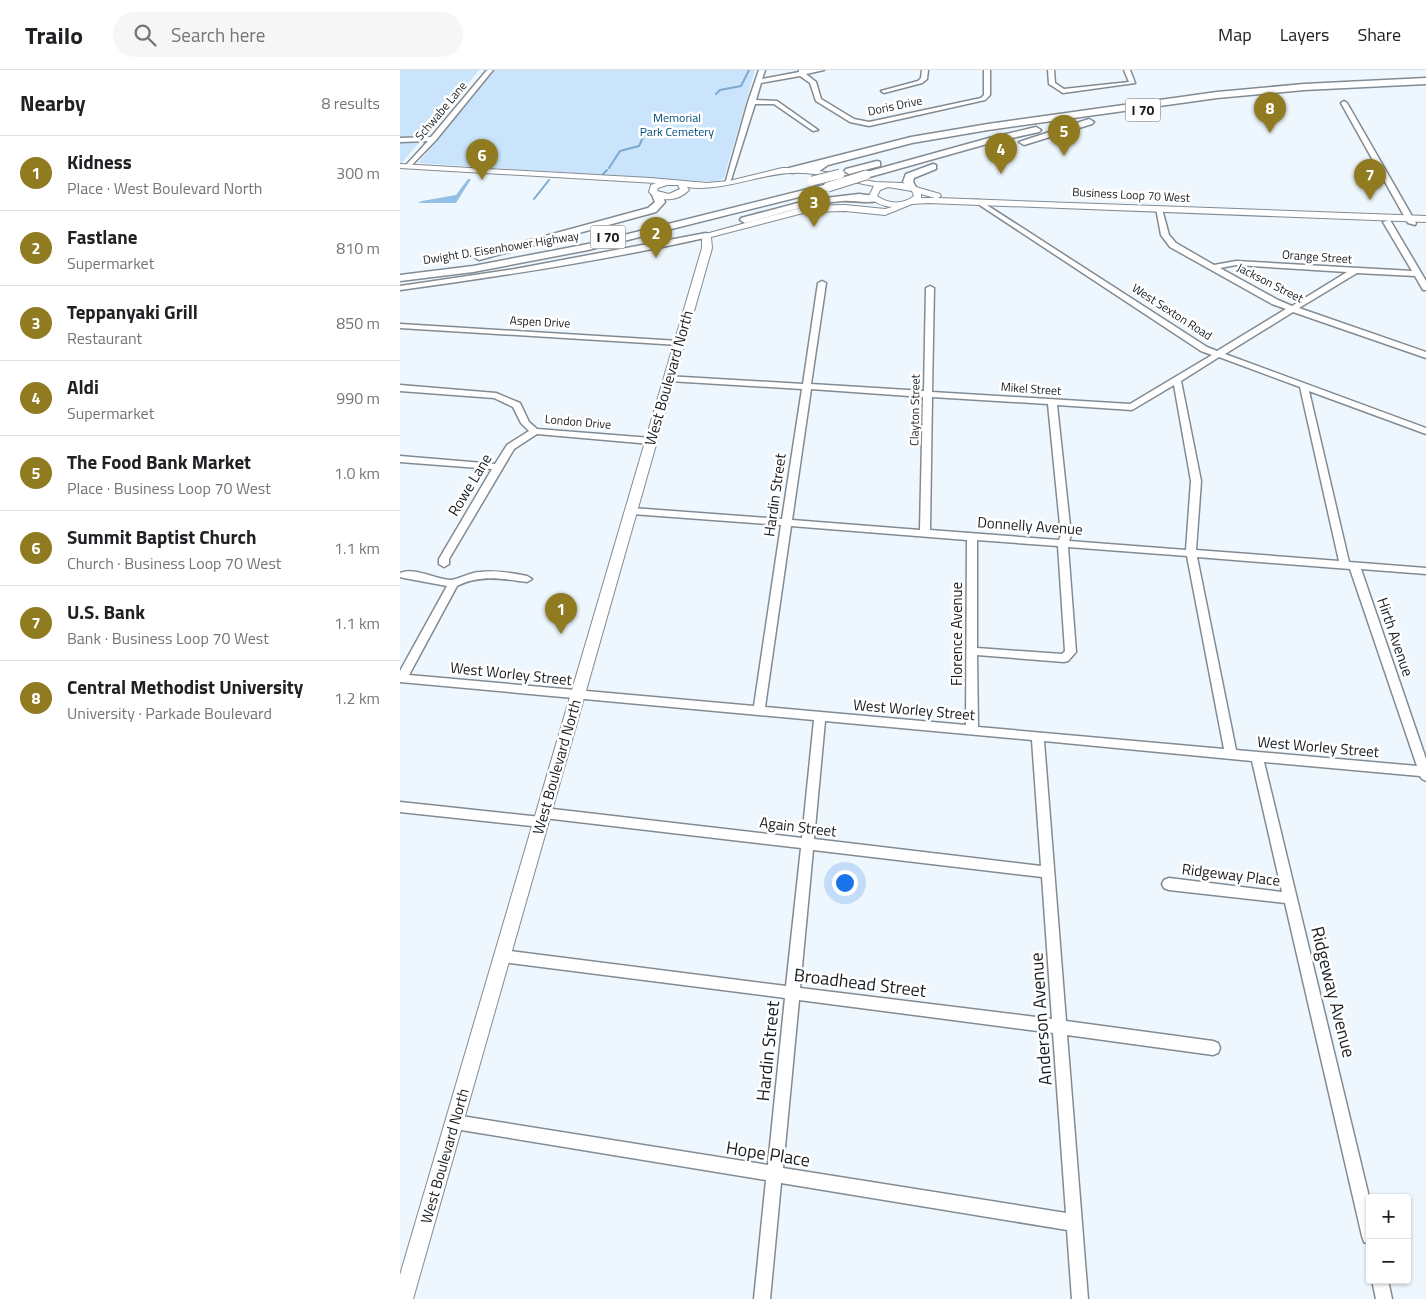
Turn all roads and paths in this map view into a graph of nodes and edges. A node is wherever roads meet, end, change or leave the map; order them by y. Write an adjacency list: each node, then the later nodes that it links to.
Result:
1 (490, 70): 17 (street, Schwabe Lane)
2 (762, 70): 9 (street)
3 (821, 70): 8 (street)
4 (925, 70): 11 (street)
5 (987, 70): 8 (street, Doris Drive)
6 (1051, 70): 7 (street)
7 (1127, 70)
8 (802, 72): 9 (street)
9 (757, 82): 12 (street)
10 (1426, 83): 14 (highway, I 70); 15 (highway, I 70)
11 (884, 91)
12 (751, 102): 16 (street); 23 (street)
13 (1344, 103): 43 (street)
14 (1131, 112): 19 (highway); 47 (highway, Dwight D. Eisenhower Highway / I 70, bridge)
15 (1074, 116): 20 (highway); 25 (highway, Dwight D. Eisenhower Highway / I 70, bridge)
16 (816, 130)
17 (432, 141): 18 (street); 22 (street, Schwabe Lane)
18 (400, 142)
19 (997, 149)
20 (825, 162): 24 (highway); 25 (highway)
21 (949, 163): 33 (highway)
22 (404, 166): 26 (main road)
23 (733, 169): 27 (street); 30 (street)
24 (792, 170): 25 (main road); 27 (main road)
25 (814, 176): 28 (main road); 49 (highway, Dwight D. Eisenhower Highway / I 70)
26 (637, 179): 29 (main road); 34 (main road)
27 (748, 179): 30 (main road); 35 (main road)
28 (856, 182): 32 (main road); 36 (main road)
29 (668, 183): 31 (main road); 34 (main road)
30 (727, 183): 31 (main road)
31 (681, 184): 35 (main road)
32 (887, 186): 33 (main road, Business Loop 70 West); 36 (main road)
33 (913, 188): 37 (main road, Business Loop 70 West); 38 (main road)
34 (656, 191): 35 (main road); 49 (highway)
35 (680, 194)
36 (875, 198): 38 (main road); 39 (highway)
37 (977, 201): 38 (main road, Business Loop 70 West); 40 (main road, Business Loop 70 West); 61 (street, West Sexton Road)
38 (908, 203): 39 (main road)
39 (846, 205): 46 (main road); 47 (highway)
40 (1158, 209): 41 (main road, Business Loop 70 West); 48 (street, Jackson Street)
41 (1284, 215): 43 (main road, Business Loop 70 West); 44 (main road, Business Loop 70 West)
42 (1426, 219): 43 (main road, Business Loop 70 West)
43 (1411, 221): 44 (main road, Business Loop 70 West); 45 (main road, Business Loop 70 West)
44 (1387, 222): 52 (street)
45 (1426, 224)
46 (706, 235): 55 (street); 60 (main road, West Boulevard North)
47 (524, 260): 53 (highway, Dwight D. Eisenhower Highway / I 70)
48 (1215, 267): 50 (street, Orange Street); 58 (street, Jackson Street)
49 (420, 270): 51 (highway, Dwight D. Eisenhower Highway / I 70)
50 (1354, 271): 52 (street, Orange Street); 58 (street, Mikel Street)
51 (400, 273)
52 (1418, 274): 57 (street)
53 (400, 278)
54 (822, 283): 66 (street, Hardin Street)
55 (400, 288)
56 (930, 288): 68 (street, Clayton Street)
57 (1426, 288)
58 (1293, 310): 61 (street, Mikel Street); 62 (street, Jackson Street)
59 (400, 326): 60 (street, Aspen Drive)
60 (679, 343): 63 (main road, West Boulevard North)
61 (1219, 355): 64 (street, Mikel Street); 65 (street, West Sexton Road)
62 (1426, 355)
63 (669, 378): 66 (street, Mikel Street); 73 (main road, West Boulevard North)
64 (1177, 381): 69 (street, Mikel Street); 81 (street)
65 (1304, 386): 71 (street, West Sexton Road); 83 (street, Hirth Avenue)
66 (807, 387): 68 (street, Mikel Street); 77 (street, Hardin Street)
67 (400, 388): 70 (street, London Drive)
68 (928, 395): 69 (street, Mikel Street); 78 (street, Clayton Street)
69 (1052, 403): 80 (street)
70 (535, 431): 73 (street, London Drive); 75 (street, Rowe Lane)
71 (1426, 431): 72 (street)
72 (1426, 440)
73 (651, 441): 76 (main road, West Boulevard North)
74 (400, 459): 75 (street)
75 (498, 467): 82 (street, Rowe Lane)
76 (632, 511): 77 (street, Donnelly Avenue); 90 (main road, West Boulevard North)
77 (787, 523): 78 (street, Donnelly Avenue); 91 (street, Hardin Street)
78 (925, 533): 79 (street, Donnelly Avenue)
79 (972, 537): 80 (street, Donnelly Avenue); 88 (street, Florence Avenue)
80 (1063, 544): 81 (street, Donnelly Avenue); 88 (street)
81 (1191, 553): 83 (street, Donnelly Avenue); 95 (street)
82 (444, 564)
83 (1350, 565): 84 (street, Donnelly Avenue); 97 (street, Hirth Avenue)
84 (1426, 571)
85 (404, 575): 87 (street)
86 (527, 579): 87 (street)
87 (453, 584): 89 (street)
88 (972, 651): 93 (street, Florence Avenue)
89 (401, 678): 90 (street, West Worley Street)
90 (578, 695): 91 (street, West Worley Street); 99 (main road, West Boulevard North)
91 (758, 711): 92 (street, West Worley Street)
92 (820, 717): 93 (street, West Worley Street); 100 (street, Hardin Street)
93 (972, 730): 94 (street, West Worley Street)
94 (1038, 736): 95 (street, West Worley Street); 101 (street, Anderson Avenue)
95 (1231, 754): 96 (street, West Worley Street)
96 (1258, 757): 97 (street, West Worley Street); 103 (street, Ridgeway Avenue)
97 (1426, 773)
98 (400, 807): 99 (street, Again Street)
99 (543, 818): 100 (street, Again Street); 104 (main road, West Boulevard North)
100 (807, 845): 101 (street, Again Street); 105 (street, Hardin Street)
101 (1048, 872): 106 (street, Anderson Avenue)
102 (1169, 884): 103 (street, Ridgeway Place)
103 (1289, 898): 110 (street, Ridgeway Avenue)
104 (502, 956): 105 (street, Broadhead Street); 108 (main road, West Boulevard North)
105 (792, 993): 106 (street, Broadhead Street); 109 (street, Hardin Street)
106 (1060, 1027): 107 (street, Broadhead Street); 111 (street, Anderson Avenue)
107 (1213, 1048)
108 (455, 1122): 109 (street, Hope Place); 113 (main road, West Boulevard North)
109 (774, 1175): 111 (street, Hope Place); 114 (street, Hardin Street)
110 (1366, 1219)
111 (1075, 1223): 115 (street, Anderson Avenue)
112 (1381, 1284): 116 (street)
113 (403, 1299)
114 (762, 1299)
115 (1080, 1299)
116 (1384, 1299)

